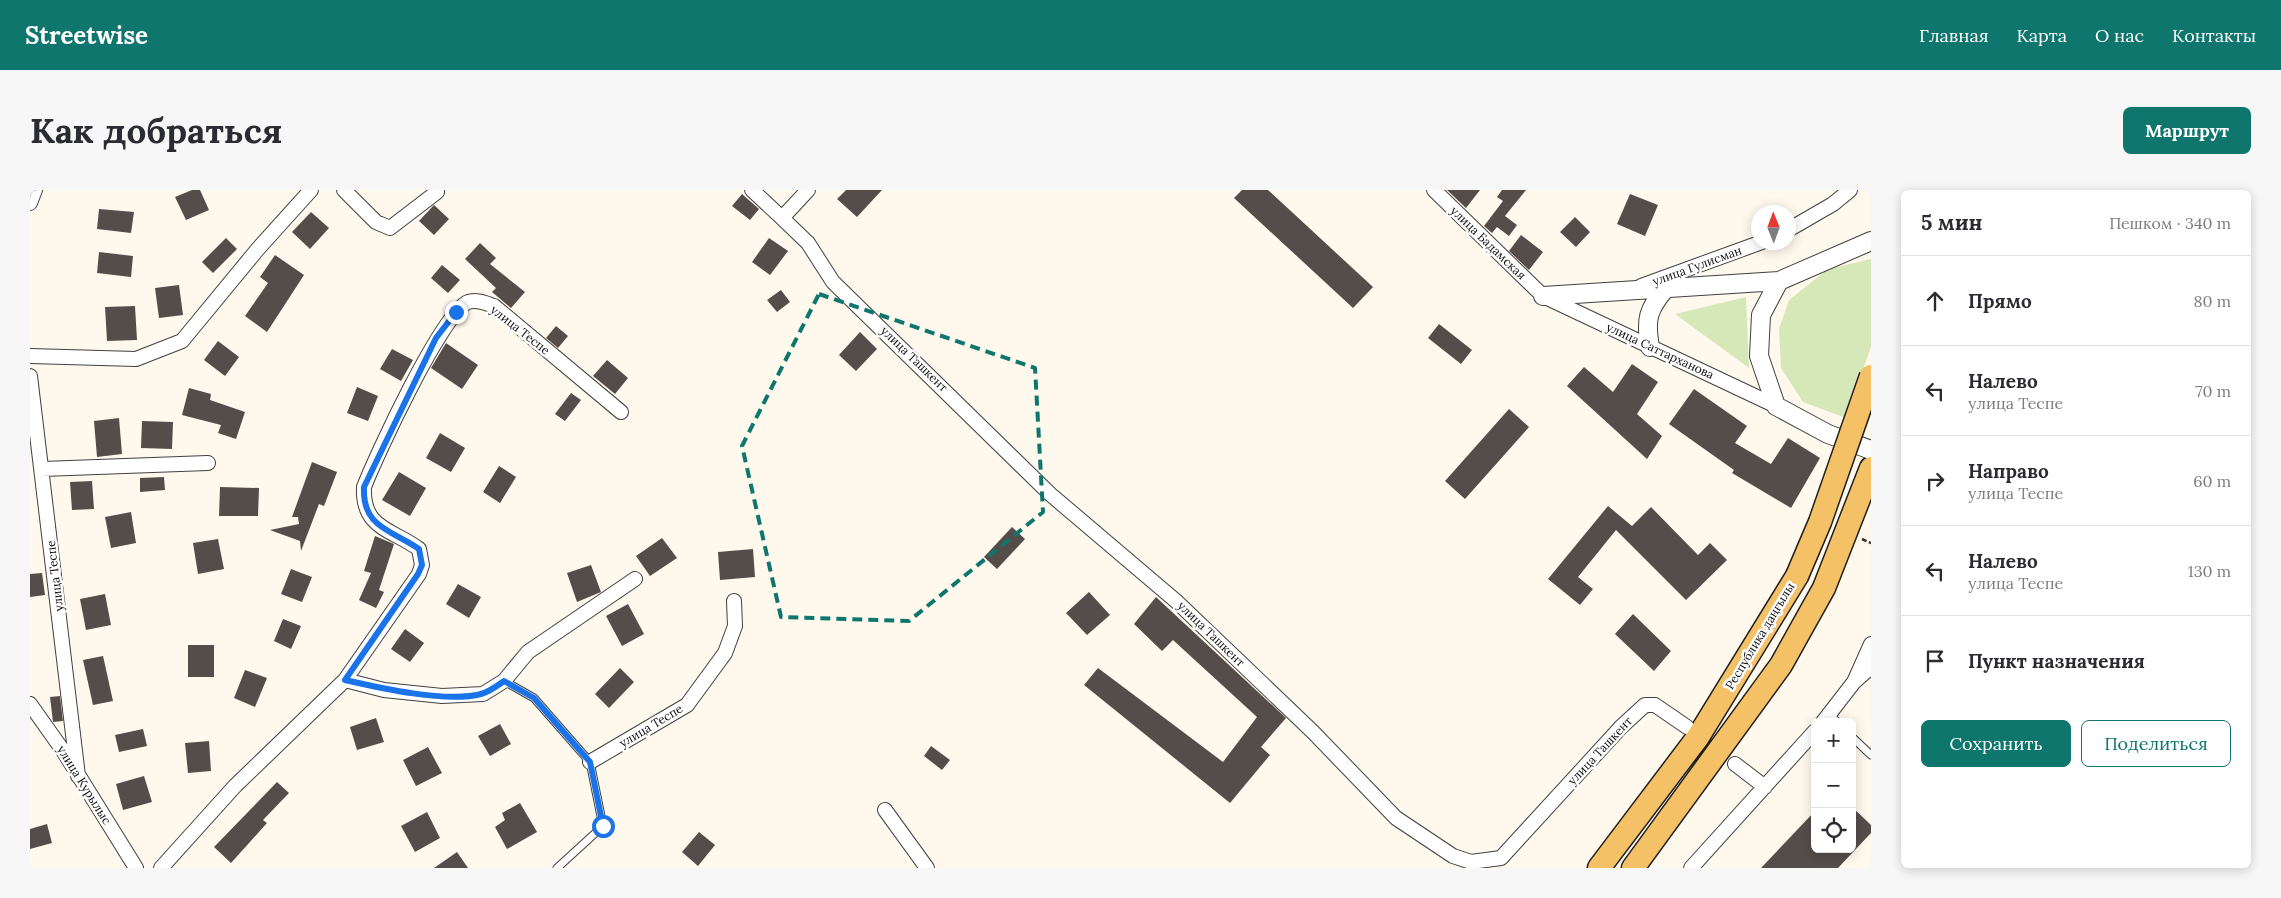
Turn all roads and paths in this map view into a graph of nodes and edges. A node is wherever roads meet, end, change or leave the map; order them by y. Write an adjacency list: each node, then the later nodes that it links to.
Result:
1 (35, 190): 9 (street)
2 (311, 190): 19 (street)
3 (344, 190): 8 (street)
4 (752, 190): 10 (street, улица Ташкент)
5 (808, 190): 10 (street)
6 (1434, 190): 17 (street, улица Бадамская)
7 (1850, 190): 11 (street)
8 (437, 192)
9 (30, 202)
10 (782, 218): 37 (street, улица Ташкент)
11 (1796, 225)
12 (1870, 243): 14 (street)
13 (1751, 246): 16 (street, улица Гулисман)
14 (1779, 281): 15 (street); 22 (street)
15 (1666, 288): 16 (street); 18 (street)
16 (1631, 290): 17 (street)
17 (1543, 296): 18 (street, улица Саттарханова)
18 (1650, 346): 22 (street, улица Саттарханова)
19 (30, 356)
20 (30, 376): 27 (street, улица Теспе)
21 (1871, 376): 50 (main road, Республика даңғылы, bridge)
22 (1776, 406): 24 (street)
23 (621, 412): 32 (street, улица Теспе)
24 (1871, 450)
25 (208, 463): 27 (street)
26 (1871, 468): 51 (main road)
27 (42, 469): 43 (street, улица Теспе)
28 (635, 579): 33 (street)
29 (734, 601): 41 (street, улица Теспе)
30 (1871, 644): 34 (street)
31 (1871, 667): 34 (street)
32 (345, 680): 33 (street); 47 (street, улица Теспе)
33 (504, 681): 41 (lane)
34 (1854, 682): 36 (street)
35 (30, 704): 43 (street, улица Курылыс)
36 (1831, 718)
37 (1687, 727)
38 (1811, 736): 44 (street)
39 (1856, 741): 40 (lane)
40 (1871, 756)
41 (590, 762): 48 (lane)
42 (1735, 764): 44 (street)
43 (78, 776): 46 (street, улица Курылыс)
44 (1765, 788): 52 (street)
45 (885, 810): 49 (street)
46 (136, 868)
47 (161, 868)
48 (557, 868)
49 (927, 868)
50 (1599, 868)
51 (1633, 868)
52 (1691, 868)

